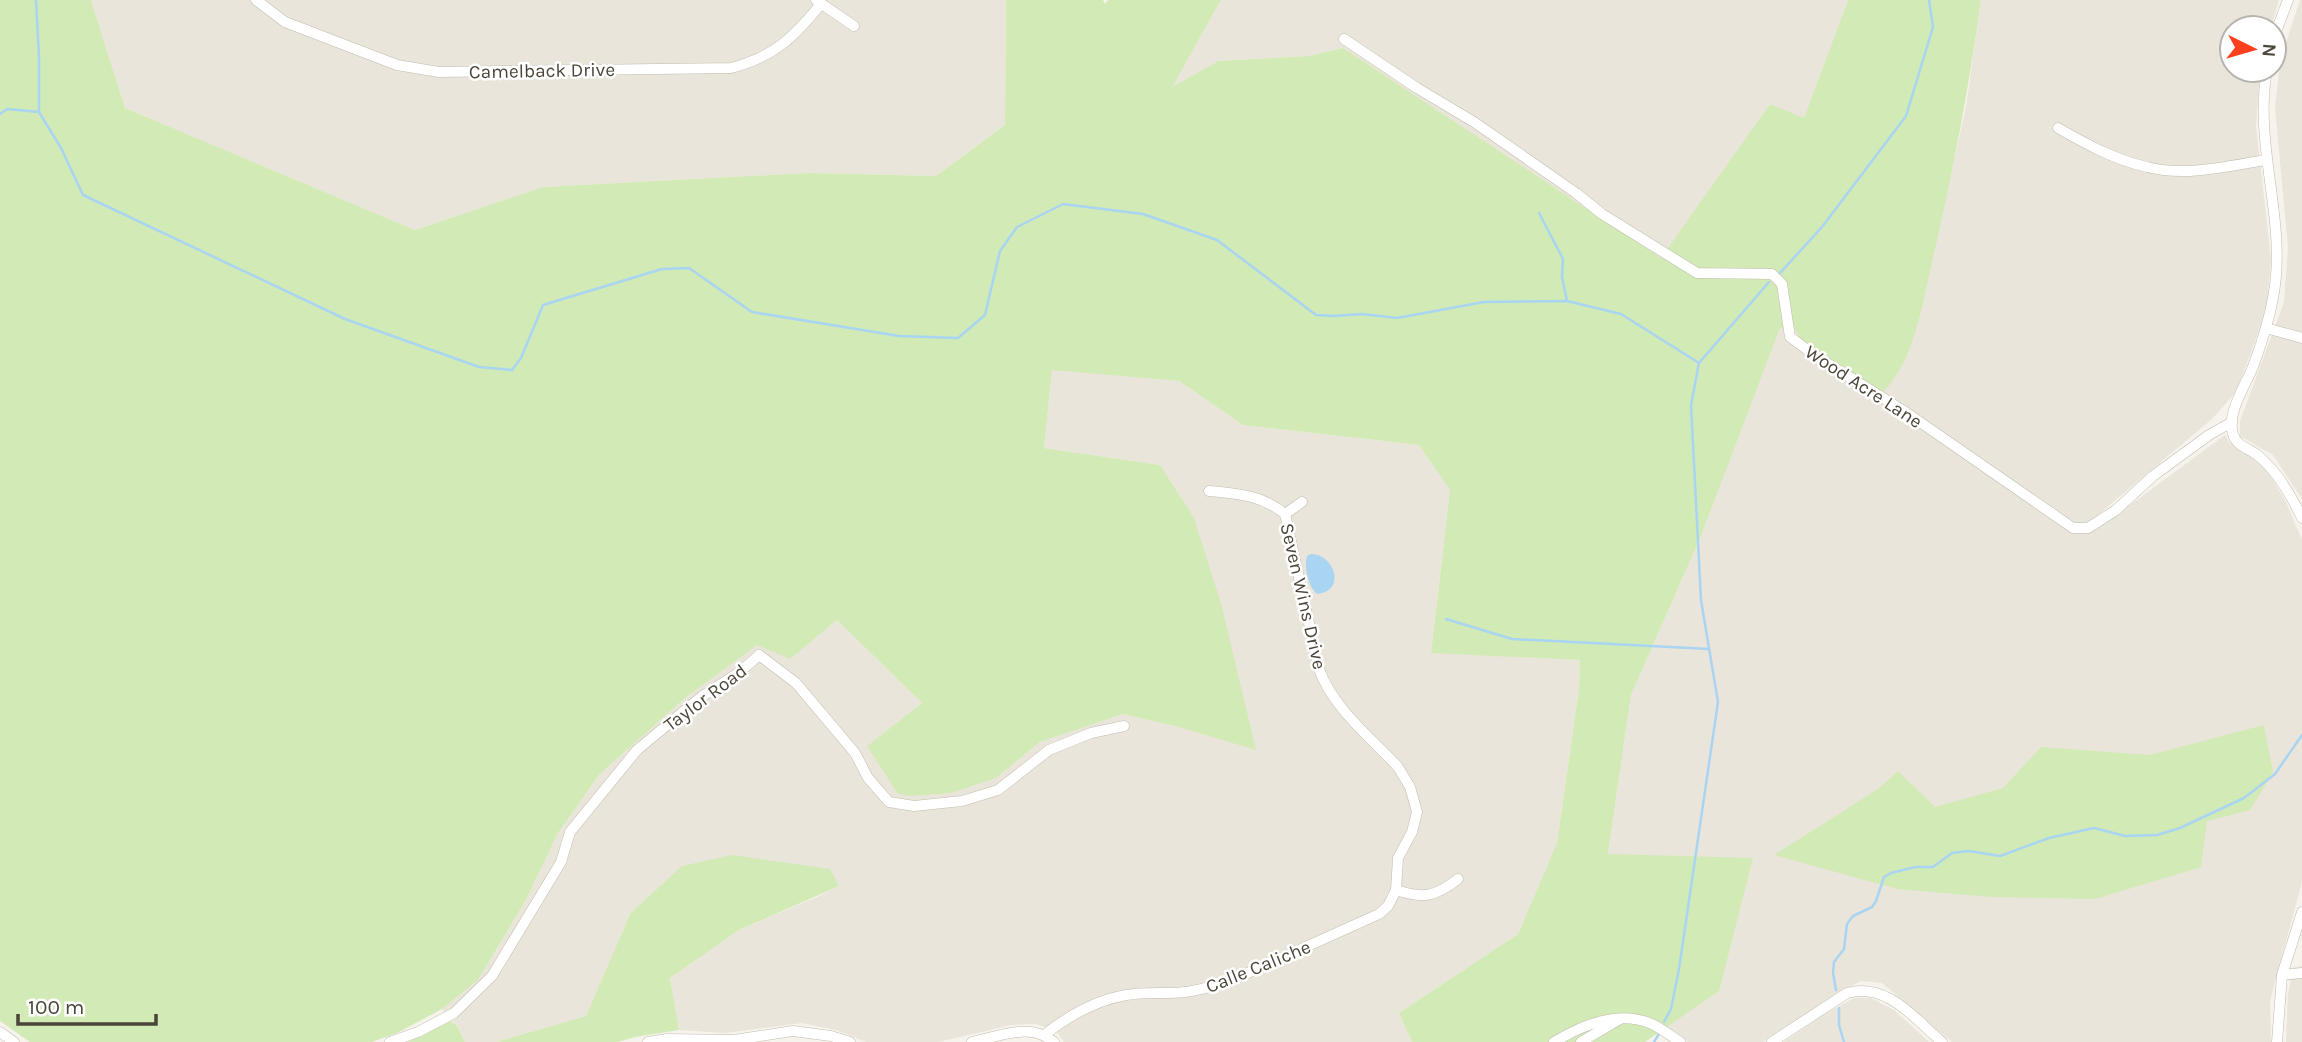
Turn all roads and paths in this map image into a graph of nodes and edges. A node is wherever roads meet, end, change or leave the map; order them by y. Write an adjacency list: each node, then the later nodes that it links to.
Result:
1 (256, 0): 2 (street, Camelback Drive)
2 (818, 2): 3 (street)
3 (854, 26)
4 (1344, 39): 10 (street, Wood Acre Lane)
5 (2265, 84): 7 (street)
6 (2058, 128): 7 (street)
7 (2266, 160): 8 (street)
8 (2266, 328): 9 (street); 10 (street)
9 (2302, 338)
10 (2232, 422): 14 (street)
11 (1209, 491): 13 (street, Seven Wins Drive)
12 (1302, 502): 13 (street)
13 (1285, 514): 17 (street, Seven Wins Drive)
14 (2302, 518)
15 (1124, 726): 25 (street, Taylor Road)
16 (1458, 879): 17 (street)
17 (1396, 890): 23 (street, Calle Caliche)
18 (2302, 912): 20 (street)
19 (2302, 973): 20 (street)
20 (2282, 975): 35 (street)
21 (1621, 1018): 30 (street); 31 (street); 32 (street)
22 (0, 1032): 24 (street)
23 (1044, 1035): 28 (street); 29 (street)
24 (14, 1042)
25 (390, 1042)
26 (648, 1042): 27 (street)
27 (849, 1042)
28 (972, 1042)
29 (1054, 1042)
30 (1554, 1042)
31 (1581, 1042)
32 (1680, 1042)
33 (1772, 1042): 34 (street)
34 (1942, 1042)
35 (2277, 1042)

